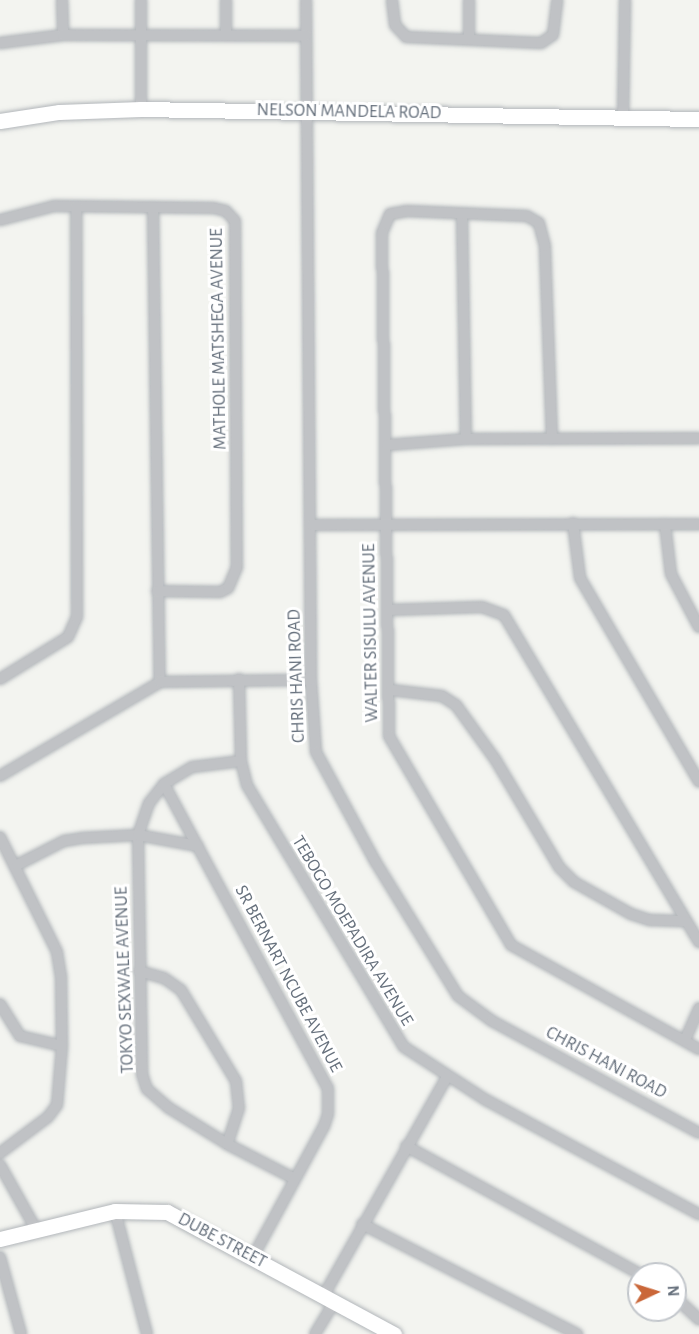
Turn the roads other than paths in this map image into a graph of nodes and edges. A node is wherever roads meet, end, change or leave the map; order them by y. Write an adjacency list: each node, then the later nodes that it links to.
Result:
1 (62, 0): 9 (street)
2 (141, 0): 11 (street)
3 (226, 0): 10 (street)
4 (306, 0): 12 (street, CHRIS HANI ROAD)
5 (392, 0): 13 (street)
6 (469, 0): 13 (street)
7 (557, 0): 13 (street)
8 (625, 0): 17 (street)
9 (63, 34): 11 (street); 14 (street)
10 (226, 34): 11 (street); 12 (street)
11 (141, 35): 15 (street)
12 (306, 36): 16 (street, CHRIS HANI ROAD)
13 (469, 39)
14 (0, 43)
15 (141, 109): 16 (street, NELSON MANDELA ROAD); 19 (street, NELSON MANDELA ROAD)
16 (307, 111): 17 (street, NELSON MANDELA ROAD); 32 (street, CHRIS HANI ROAD)
17 (623, 117): 18 (street, NELSON MANDELA ROAD)
18 (699, 119)
19 (0, 121)
20 (76, 207): 21 (street, MATHOLE MATSHEGA AVENUE); 23 (street, MATHOLE MATSHEGA AVENUE); 37 (street)
21 (153, 207): 33 (street); 33 (street, MATHOLE MATSHEGA AVENUE)
22 (462, 215): 25 (street); 26 (street); 27 (street, WALTER SISULU AVENUE)
23 (0, 220)
24 (699, 438): 25 (street)
25 (552, 439): 26 (street)
26 (466, 440): 27 (street)
27 (387, 445): 28 (street, WALTER SISULU AVENUE)
28 (385, 523): 29 (street); 32 (street); 34 (street, WALTER SISULU AVENUE)
29 (573, 523): 30 (street); 43 (street)
30 (665, 524): 31 (street); 35 (street)
31 (699, 524)
32 (313, 525): 38 (street, CHRIS HANI ROAD)
33 (157, 591): 39 (street)
34 (389, 610): 40 (street, WALTER SISULU AVENUE); 49 (street)
35 (699, 627)
36 (239, 678): 38 (street); 39 (street); 41 (street, TEBOGO MOEPADIRA AVENUE)
37 (0, 679)
38 (311, 680): 58 (street, CHRIS HANI ROAD)
39 (160, 682): 42 (street)
40 (391, 690): 49 (street); 54 (street, WALTER SISULU AVENUE)
41 (241, 761): 44 (street, TOKYO SEXWALE AVENUE); 57 (street, TEBOGO MOEPADIRA AVENUE)
42 (0, 776)
43 (699, 782)
44 (164, 784): 45 (street, TOKYO SEXWALE AVENUE); 47 (street, SR BERNART NCUBE AVENUE)
45 (138, 836): 47 (street); 48 (street); 51 (street, TOKYO SEXWALE AVENUE)
46 (0, 837): 48 (street)
47 (198, 846): 63 (street, SR BERNART NCUBE AVENUE)
48 (17, 865): 55 (street)
49 (686, 921): 50 (street)
50 (699, 942)
51 (139, 971): 59 (street, TOKYO SEXWALE AVENUE); 59 (street)
52 (0, 1004): 55 (street)
53 (699, 1008): 54 (street)
54 (684, 1040): 56 (street, WALTER SISULU AVENUE)
55 (62, 1046): 61 (street)
56 (699, 1049)
57 (447, 1077): 60 (street); 65 (street, TEBOGO MOEPADIRA AVENUE)
58 (699, 1133)
59 (227, 1144): 63 (street, TOKYO SEXWALE AVENUE)
60 (406, 1146): 66 (street); 71 (street)
61 (0, 1153)
62 (0, 1165): 67 (street)
63 (295, 1179): 70 (street, SR BERNART NCUBE AVENUE)
64 (115, 1211): 67 (street, DUBE STREET); 70 (street, DUBE STREET); 76 (street)
65 (699, 1214)
66 (363, 1224): 72 (street); 79 (street)
67 (37, 1231): 68 (street, DUBE STREET)
68 (0, 1239)
69 (0, 1257): 75 (street)
70 (253, 1257): 72 (street, DUBE STREET)
71 (627, 1267)
72 (329, 1298): 77 (street); 78 (street, DUBE STREET)
73 (687, 1308): 74 (street)
74 (699, 1319)
75 (21, 1334)
76 (147, 1334)
77 (315, 1334)
78 (394, 1334)
79 (578, 1334)

